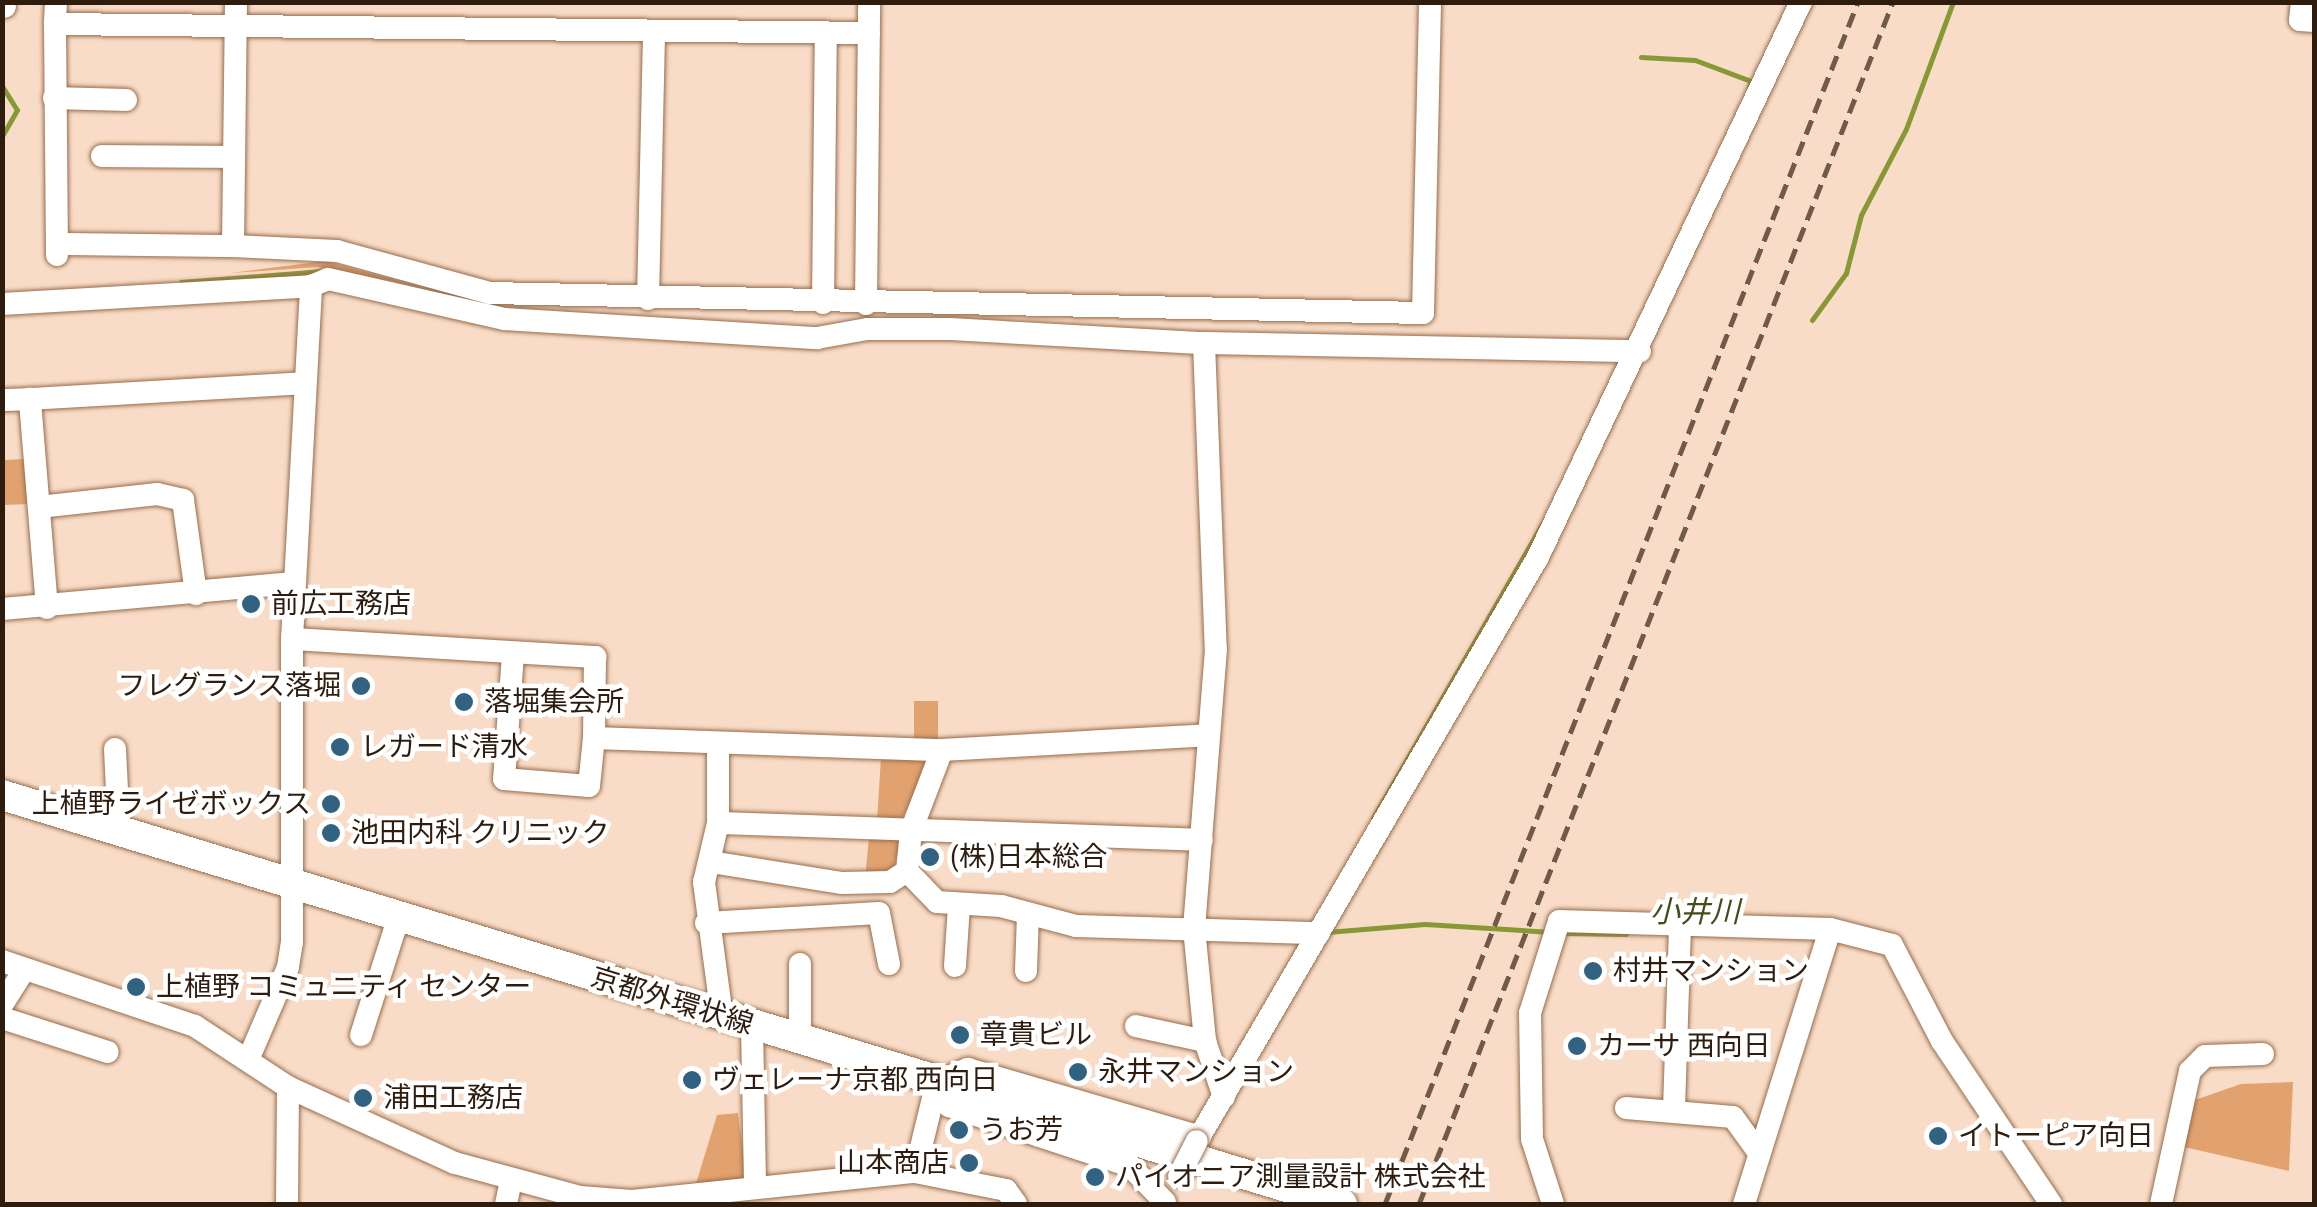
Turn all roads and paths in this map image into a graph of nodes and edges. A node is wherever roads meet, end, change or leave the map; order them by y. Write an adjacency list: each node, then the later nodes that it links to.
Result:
1 (869, 2): 10 (street)
2 (1430, 2): 20 (street)
3 (1801, 2): 22 (street)
4 (2302, 2): 7 (street)
5 (55, 13): 6 (street); 11 (street)
6 (235, 16): 8 (street); 14 (street)
7 (2314, 22)
8 (654, 30): 9 (street); 17 (street)
9 (826, 33): 10 (street); 18 (street)
10 (869, 33): 20 (street)
11 (54, 98): 12 (street); 15 (street)
12 (126, 100)
13 (102, 156): 14 (street)
14 (234, 156): 15 (street)
15 (233, 246): 17 (street)
16 (310, 286): 19 (street); 21 (street); 23 (street)
17 (648, 299): 18 (street)
18 (823, 303): 20 (street)
19 (2, 304)
20 (866, 304)
21 (1204, 343): 22 (street); 33 (street)
22 (1640, 350): 53 (street)
23 (305, 383): 24 (street); 27 (street)
24 (30, 399): 25 (street); 26 (street)
25 (2, 400)
26 (39, 507): 28 (street); 29 (street)
27 (294, 582): 28 (street); 31 (street)
28 (196, 594): 29 (street)
29 (46, 608): 30 (street)
30 (2, 609)
31 (292, 639): 32 (street); 45 (street)
32 (513, 654): 34 (street); 34 (street)
33 (1208, 735): 37 (street); 42 (street)
34 (594, 738): 35 (street)
35 (718, 743): 37 (street); 39 (street)
36 (116, 749): 40 (street)
37 (942, 750): 41 (street)
38 (2, 795): 40 (main road, 京都外環状線)
39 (718, 823): 41 (street); 43 (street)
40 (119, 830): 45 (main road, 京都外環状線)
41 (911, 832): 42 (street); 44 (street)
42 (1202, 840): 51 (street)
43 (711, 862): 44 (street); 49 (street)
44 (908, 871): 46 (street)
45 (296, 882): 48 (main road, 京都外環状線); 69 (street)
46 (960, 906): 47 (street); 57 (street)
47 (1028, 914): 51 (street); 58 (street)
48 (398, 919): 60 (main road, 京都外環状線); 64 (street)
49 (706, 922): 55 (street); 60 (street)
50 (1680, 927): 52 (street); 74 (street); 85 (street)
51 (1194, 928): 53 (street); 66 (street)
52 (1830, 930): 76 (street); 87 (street)
53 (1319, 933): 72 (street)
54 (800, 964): 65 (street)
55 (889, 964)
56 (14, 966): 59 (street); 69 (street)
57 (955, 966)
58 (1026, 971)
59 (2, 1005)
60 (722, 1017): 62 (main road, 京都外環状線)
61 (2, 1018): 67 (street)
62 (752, 1026): 65 (main road, 京都外環状線); 79 (street)
63 (1136, 1026): 66 (street)
64 (361, 1034)
65 (800, 1039): 70 (main road, 京都外環状線)
66 (1205, 1041): 72 (street)
67 (108, 1052)
68 (2263, 1054): 88 (street)
69 (248, 1060): 71 (street)
70 (937, 1082): 75 (street); 77 (street); 80 (street); 84 (main road, 京都外環状線)
71 (288, 1088): 78 (street); 81 (street)
72 (1224, 1097): 75 (street)
73 (1626, 1108): 74 (street)
74 (1674, 1108): 76 (street)
75 (1199, 1139): 80 (street, bridge)
76 (1759, 1154): 86 (street)
77 (915, 1172): 79 (street); 83 (street)
78 (511, 1180): 79 (street); 82 (street)
79 (742, 1194)
80 (1164, 1203)
81 (286, 1204)
82 (506, 1204)
83 (1016, 1204)
84 (1342, 1204)
85 (1553, 1204)
86 (1744, 1204)
87 (2051, 1204)
88 (2161, 1204)

